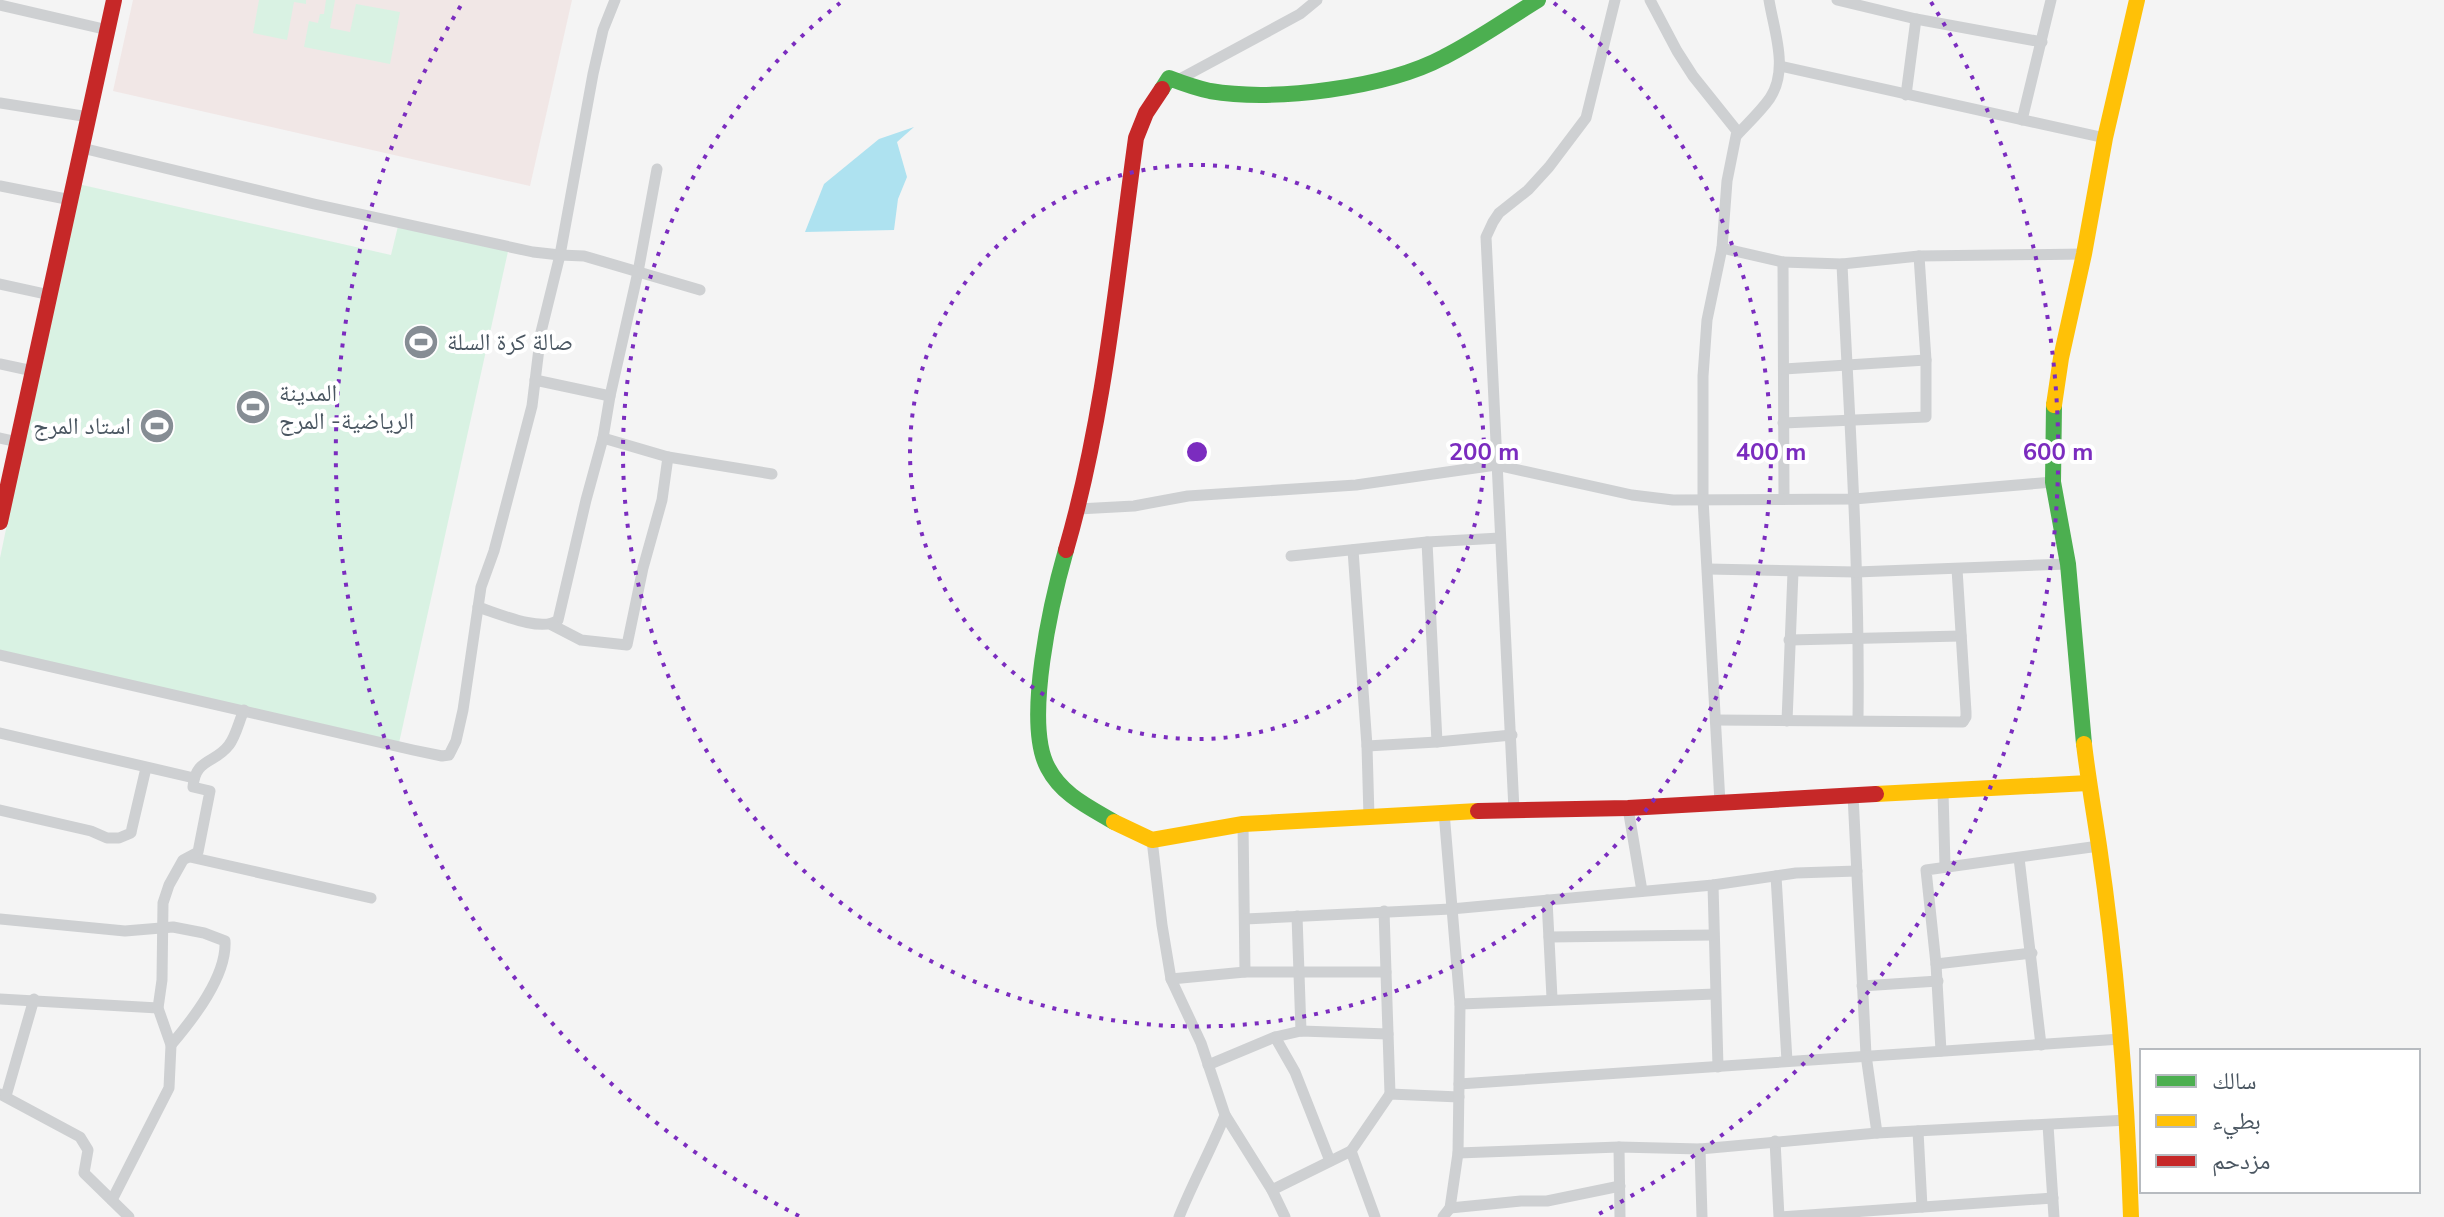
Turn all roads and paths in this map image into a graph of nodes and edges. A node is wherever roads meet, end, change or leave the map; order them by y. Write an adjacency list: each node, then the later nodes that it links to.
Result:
1 (114, 0): 13 (street)
2 (615, 0): 29 (street)
3 (1317, 0): 16 (street)
4 (1538, 0): 16 (street)
5 (1615, 0): 50 (street)
6 (1650, 0): 21 (street)
7 (1769, 0): 15 (street)
8 (1837, 0): 12 (street)
9 (2051, 0): 14 (street)
10 (2137, 0): 22 (street)
11 (0, 5): 13 (street)
12 (1916, 19): 14 (street); 17 (street)
13 (108, 30): 19 (street)
14 (2042, 42): 20 (street)
15 (1780, 66): 17 (street); 21 (street)
16 (1176, 81): 56 (street)
17 (1906, 95): 20 (street)
18 (0, 103): 19 (street)
19 (89, 117): 23 (street)
20 (2022, 120): 22 (street)
21 (1737, 135): 27 (street)
22 (2105, 138): 28 (street)
23 (82, 148): 26 (street); 29 (street)
24 (657, 169): 33 (street)
25 (0, 186): 26 (street)
26 (71, 200): 36 (street)
27 (1722, 248): 31 (street); 53 (street)
28 (2084, 254): 30 (street); 52 (street)
29 (560, 255): 33 (street); 42 (street)
30 (1919, 256): 32 (street); 37 (street)
31 (1783, 262): 32 (street); 40 (street)
32 (1842, 264): 39 (street)
33 (638, 272): 35 (street); 43 (street)
34 (0, 284): 36 (street)
35 (700, 290)
36 (50, 295): 41 (street)
37 (1926, 360): 39 (street); 44 (street)
38 (0, 364): 41 (street)
39 (1847, 364): 40 (street); 44 (street)
40 (1784, 369): 45 (street)
41 (33, 371): 48 (street)
42 (535, 380): 43 (street); 67 (street)
43 (610, 396): 47 (street)
44 (1851, 420): 45 (street); 55 (street)
45 (1783, 423): 54 (street)
46 (0, 438): 48 (street)
47 (603, 438): 49 (street); 68 (street)
48 (18, 442): 57 (street)
49 (668, 457): 51 (street); 68 (street)
50 (1496, 465): 53 (street); 56 (street); 58 (street)
51 (772, 474)
52 (2053, 482): 55 (street); 62 (street)
53 (1703, 499): 54 (street); 63 (street)
54 (1784, 499): 55 (street)
55 (1854, 499): 66 (street)
56 (1078, 509): 93 (street)
57 (0, 519)
58 (1500, 538): 59 (street); 78 (street)
59 (1427, 542): 60 (street); 79 (street)
60 (1353, 550): 61 (street); 80 (street)
61 (1291, 556)
62 (2068, 564): 64 (street); 83 (street)
63 (1708, 569): 65 (street); 75 (street)
64 (1957, 569): 66 (street); 69 (street)
65 (1793, 572): 66 (street); 70 (street)
66 (1856, 572): 71 (street)
67 (478, 607): 68 (street); 73 (street)
68 (552, 625)
69 (1961, 636): 71 (street); 74 (street)
70 (1789, 640): 71 (street); 76 (street)
71 (1859, 640): 74 (street)
72 (0, 655): 73 (street)
73 (244, 710): 82 (street)
74 (1858, 719): 76 (street)
75 (1716, 720): 76 (street); 86 (street)
76 (1787, 721)
77 (0, 733): 81 (street)
78 (1512, 735): 79 (street); 89 (street)
79 (1437, 742): 80 (street)
80 (1367, 746): 91 (street)
81 (146, 768): 82 (street); 88 (street)
82 (194, 778): 95 (street)
83 (2088, 783): 84 (street); 94 (street)
84 (1943, 792): 85 (street); 97 (street)
85 (1853, 795): 86 (street); 98 (street)
86 (1720, 803): 87 (street)
87 (1628, 808): 89 (street); 101 (street)
88 (0, 810)
89 (1514, 810): 90 (street)
90 (1444, 812): 91 (street); 104 (street)
91 (1369, 817): 92 (street)
92 (1243, 824): 93 (street); 108 (street)
93 (1152, 840): 117 (street)
94 (2099, 846): 96 (street); 129 (street)
95 (190, 857): 102 (street); 109 (street)
96 (2019, 858): 97 (street); 112 (street)
97 (1945, 866): 113 (street)
98 (1857, 871): 99 (street); 119 (street)
99 (1776, 876): 100 (street); 134 (street)
100 (1713, 885): 101 (street); 110 (street)
101 (1642, 891): 103 (street)
102 (371, 898)
103 (1547, 900): 104 (street); 111 (street)
104 (1451, 909): 105 (street); 124 (street)
105 (1384, 911): 106 (street); 116 (street)
106 (1297, 916): 108 (street); 114 (street)
107 (0, 919): 109 (street)
108 (1245, 919): 115 (street)
109 (162, 928): 125 (street); 130 (street)
110 (1713, 935): 111 (street); 120 (street)
111 (1549, 937): 121 (street)
112 (2032, 953): 113 (street); 131 (street)
113 (1936, 964): 118 (street)
114 (1297, 971): 115 (street); 116 (street); 126 (street)
115 (1245, 972): 117 (street)
116 (1386, 972): 127 (street)
117 (1171, 979): 135 (street)
118 (1938, 981): 119 (street); 132 (street)
119 (1862, 986): 133 (street)
120 (1715, 994): 121 (street); 136 (street)
121 (1552, 998): 124 (street)
122 (0, 999): 123 (street)
123 (34, 999): 125 (street); 139 (street)
124 (1460, 1004): 137 (street)
125 (158, 1008): 130 (street)
126 (1301, 1031): 127 (street); 128 (street)
127 (1388, 1034): 138 (street)
128 (1275, 1037): 135 (street); 151 (street)
129 (2121, 1039): 131 (street); 142 (street)
130 (171, 1045): 155 (street)
131 (2041, 1045): 132 (street)
132 (1941, 1051): 133 (street)
133 (1866, 1055): 134 (street); 145 (street)
134 (1787, 1061): 136 (street)
135 (1208, 1065): 141 (street)
136 (1718, 1067): 137 (street)
137 (1459, 1084): 140 (street)
138 (1390, 1094): 140 (street); 149 (street)
139 (3, 1095): 155 (street)
140 (1459, 1097): 150 (street)
141 (1225, 1115): 153 (street); 159 (street)
142 (2128, 1120): 143 (street); 166 (street)
143 (2048, 1125): 144 (street); 154 (street)
144 (1918, 1131): 145 (street); 156 (street)
145 (1877, 1133): 146 (street)
146 (1775, 1141): 148 (street); 164 (street)
147 (1619, 1147): 148 (street); 150 (street); 152 (street)
148 (1700, 1149): 163 (street)
149 (1351, 1151): 151 (street); 161 (street)
150 (1458, 1153): 157 (street)
151 (1330, 1161): 153 (street)
152 (1620, 1186): 157 (street); 162 (street)
153 (1272, 1190): 160 (street)
154 (2053, 1198): 156 (street); 165 (street)
155 (112, 1200): 158 (street)
156 (1922, 1207): 164 (street)
157 (1447, 1213)
158 (129, 1217)
159 (1179, 1217)
160 (1285, 1217)
161 (1375, 1217)
162 (1620, 1217)
163 (1702, 1217)
164 (1779, 1217)
165 (2054, 1217)
166 (2131, 1217)

